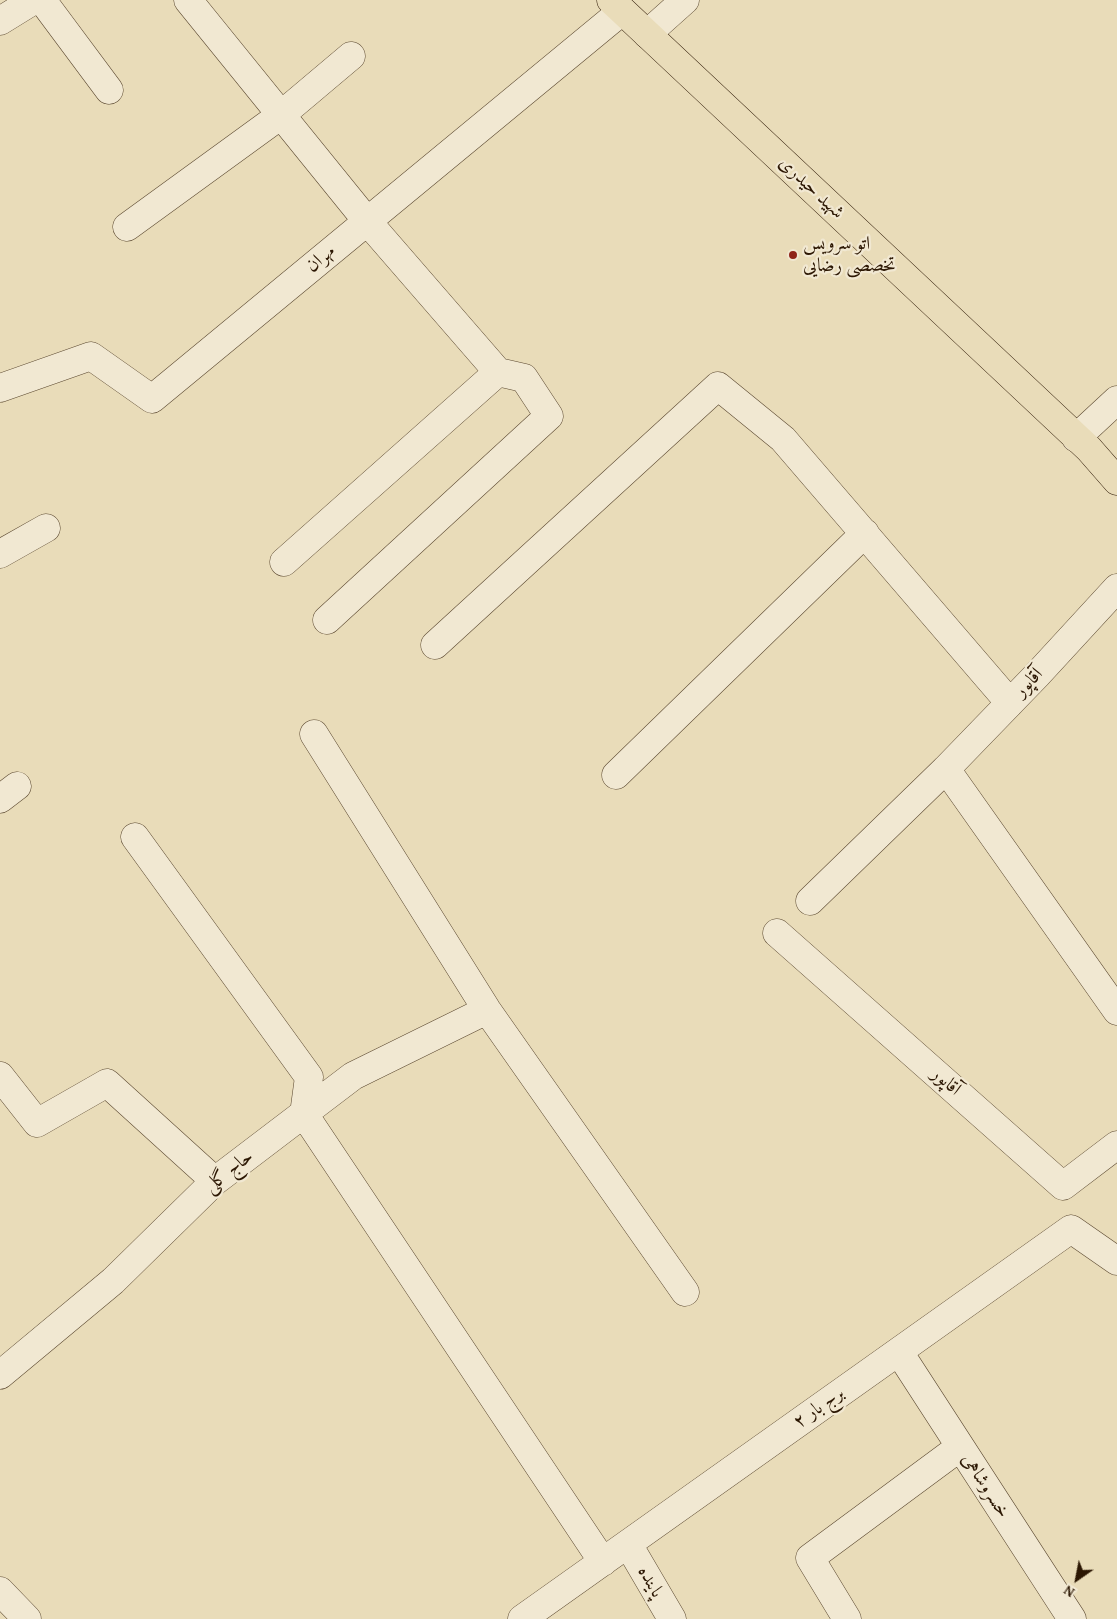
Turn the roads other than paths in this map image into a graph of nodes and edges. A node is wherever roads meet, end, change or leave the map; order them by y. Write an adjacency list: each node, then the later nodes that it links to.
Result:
1 (34, 0): 6 (street)
2 (42, 0): 9 (street)
3 (188, 0): 10 (street)
4 (685, 0): 7 (street)
5 (617, 5): 7 (main road, شهید حیدری); 11 (street, مهران)
6 (0, 21)
7 (647, 34): 16 (main road, شهید حیدری)
8 (351, 56): 10 (street)
9 (109, 90)
10 (281, 115): 11 (street); 12 (street)
11 (367, 221): 13 (street); 14 (street, مهران)
12 (127, 227)
13 (498, 372): 21 (street); 23 (street)
14 (0, 388)
15 (1117, 400): 16 (street)
16 (1076, 438): 17 (main road, شهید حیدری)
17 (1117, 481)
18 (46, 528): 20 (street)
19 (865, 533): 24 (street); 25 (street); 28 (street)
20 (0, 554)
21 (284, 562)
22 (1117, 588): 25 (street, آقاپور)
23 (327, 620)
24 (435, 645)
25 (1010, 703): 27 (street, آقاپور)
26 (314, 734): 32 (street)
27 (946, 769): 30 (street, آقاپور); 33 (street)
28 (616, 775)
29 (135, 837): 35 (street)
30 (810, 902)
31 (777, 933): 36 (street, آقاپور)
32 (488, 1010): 35 (street, حاج گلی); 39 (street)
33 (1117, 1010)
34 (0, 1076): 37 (street)
35 (304, 1114): 37 (street, حاج گلی); 44 (street)
36 (1117, 1145)
37 (215, 1181): 41 (street, حاج گلی)
38 (1117, 1261): 40 (street, برج بار ۲)
39 (685, 1292)
40 (899, 1352): 42 (street, خسروشاهی); 43 (street, برج بار ۲)
41 (0, 1374)
42 (960, 1447): 49 (street); 50 (street, خسروشاهی)
43 (628, 1544): 44 (street, برج بار ۲); 48 (street, پاینده)
44 (603, 1562): 47 (street, برج بار ۲)
45 (0, 1591): 46 (street)
46 (27, 1619)
47 (522, 1619)
48 (672, 1619)
49 (847, 1619)
50 (1072, 1619)

